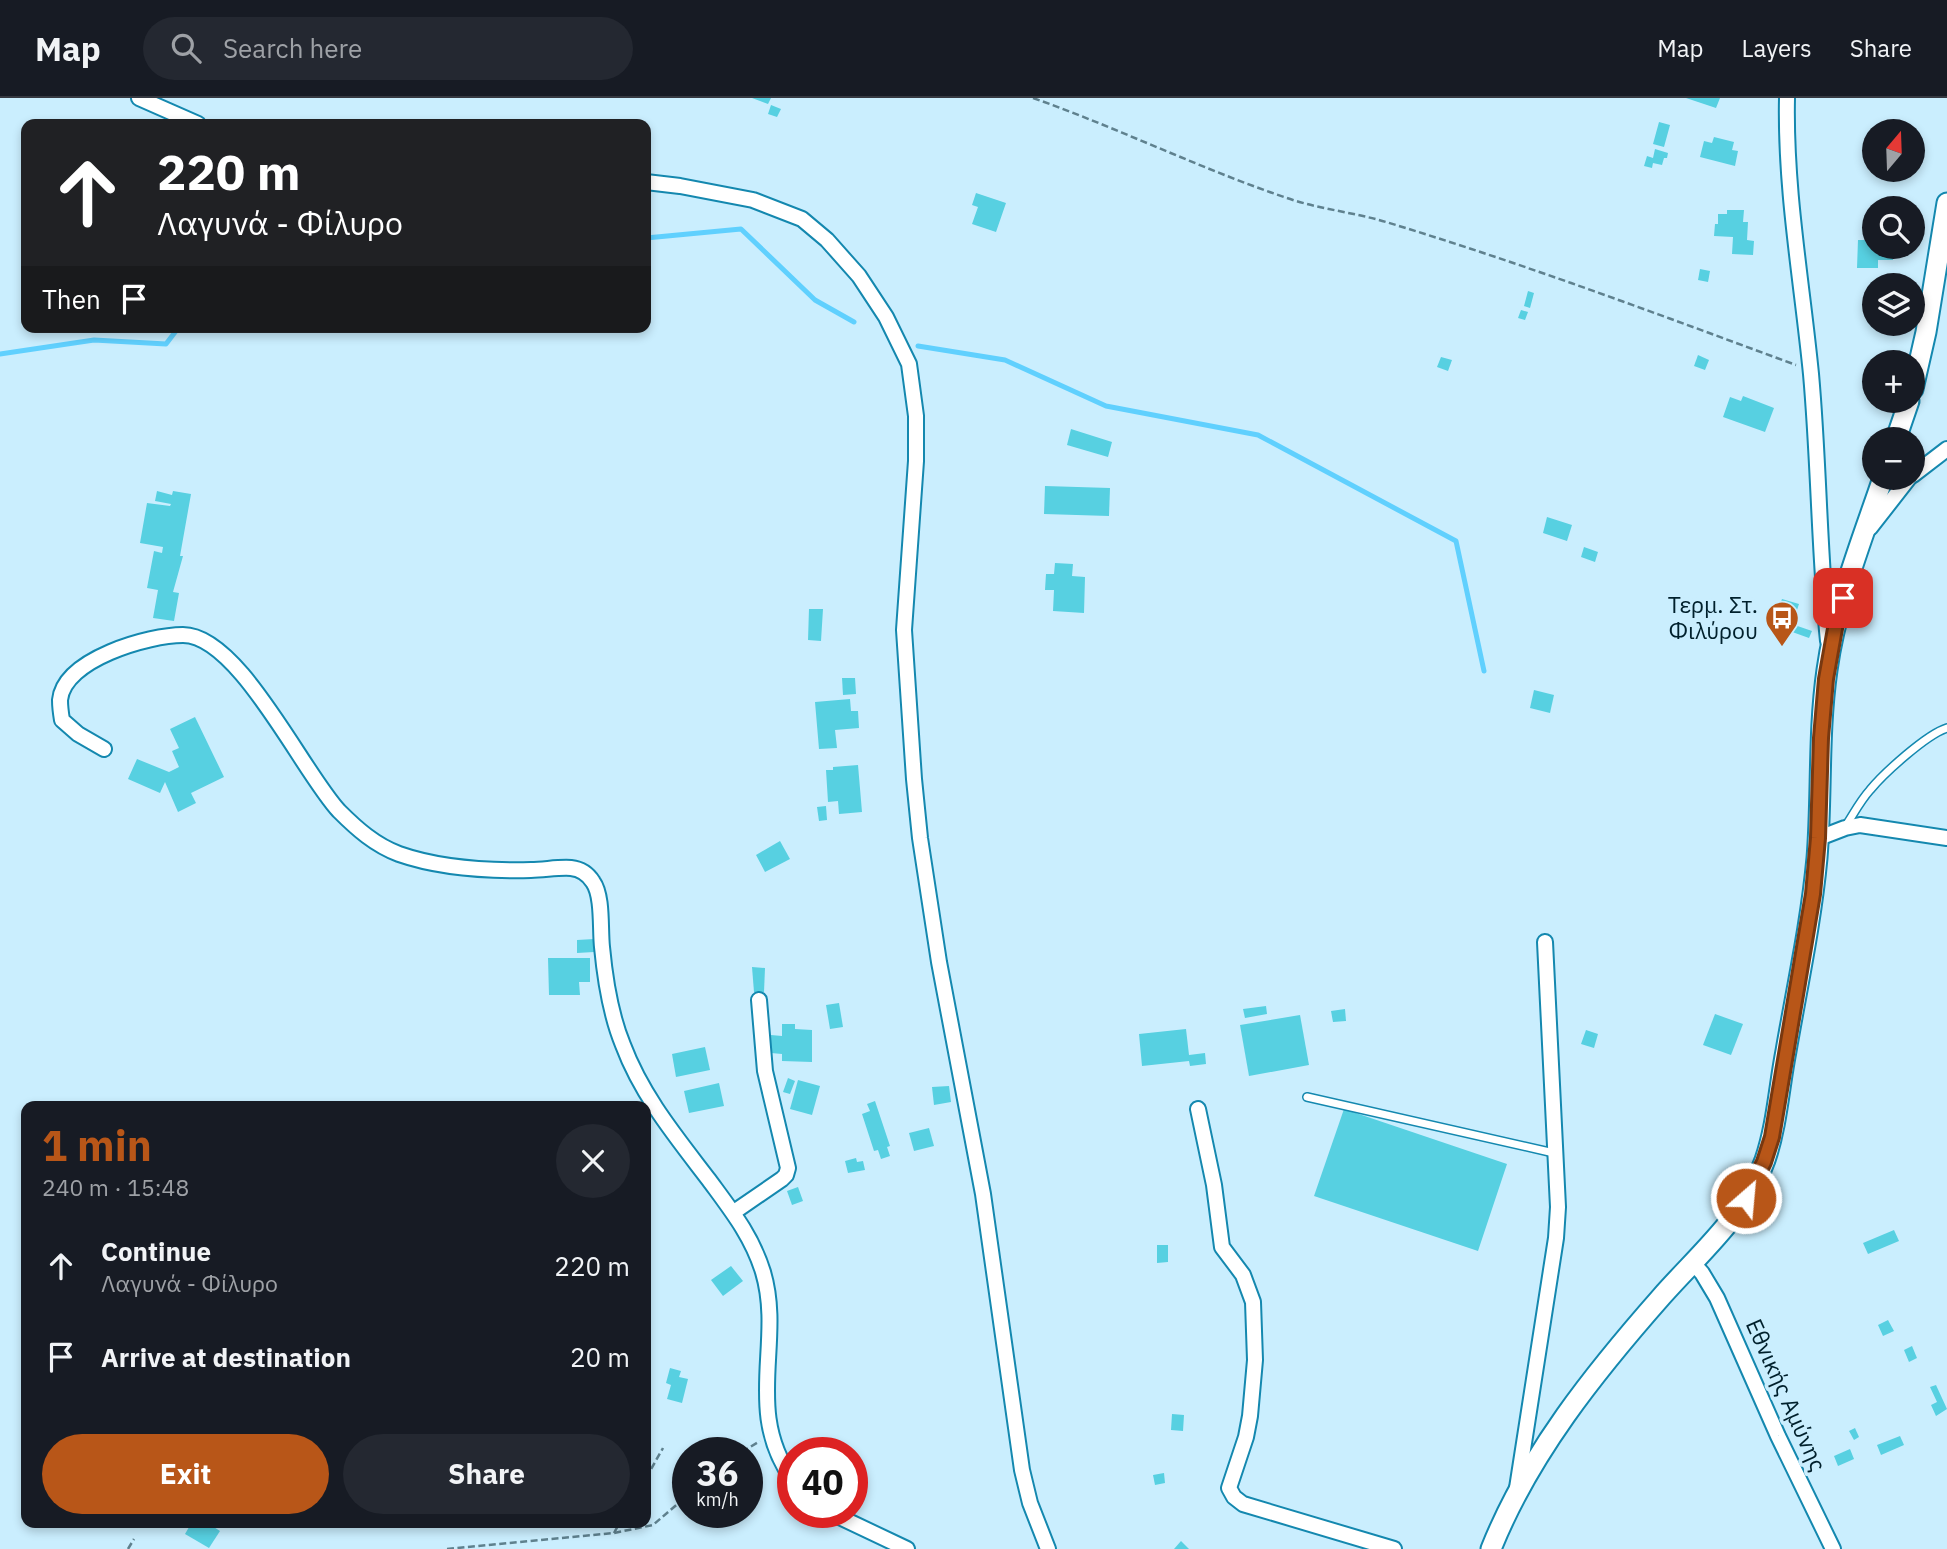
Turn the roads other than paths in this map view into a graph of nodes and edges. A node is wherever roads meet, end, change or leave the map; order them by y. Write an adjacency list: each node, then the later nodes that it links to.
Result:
1 (139, 98): 3 (street)
2 (1787, 98): 12 (street)
3 (187, 119)
4 (651, 183): 29 (street)
5 (1947, 203): 6 (street)
6 (1922, 350)
7 (1947, 449): 8 (street)
8 (1925, 466)
9 (1879, 490): 11 (street)
10 (1900, 490): 11 (street)
11 (1864, 534): 12 (street)
12 (1830, 653): 16 (street)
13 (1947, 728): 15 (lane)
14 (104, 749): 23 (street)
15 (1845, 828): 16 (street); 17 (street)
16 (1818, 838): 24 (street)
17 (1947, 838)
18 (1545, 942): 22 (street)
19 (759, 1000): 23 (street)
20 (1307, 1097): 22 (lane)
21 (1198, 1109): 30 (street)
22 (1555, 1153): 26 (street)
23 (734, 1212): 25 (street)
24 (1693, 1263): 26 (street); 32 (street, Εθνικής Αμύνης)
25 (777, 1450)
26 (1515, 1499): 31 (street)
27 (863, 1528): 28 (street)
28 (907, 1549)
29 (1048, 1549)
30 (1394, 1549)
31 (1491, 1549)
32 (1833, 1549)

